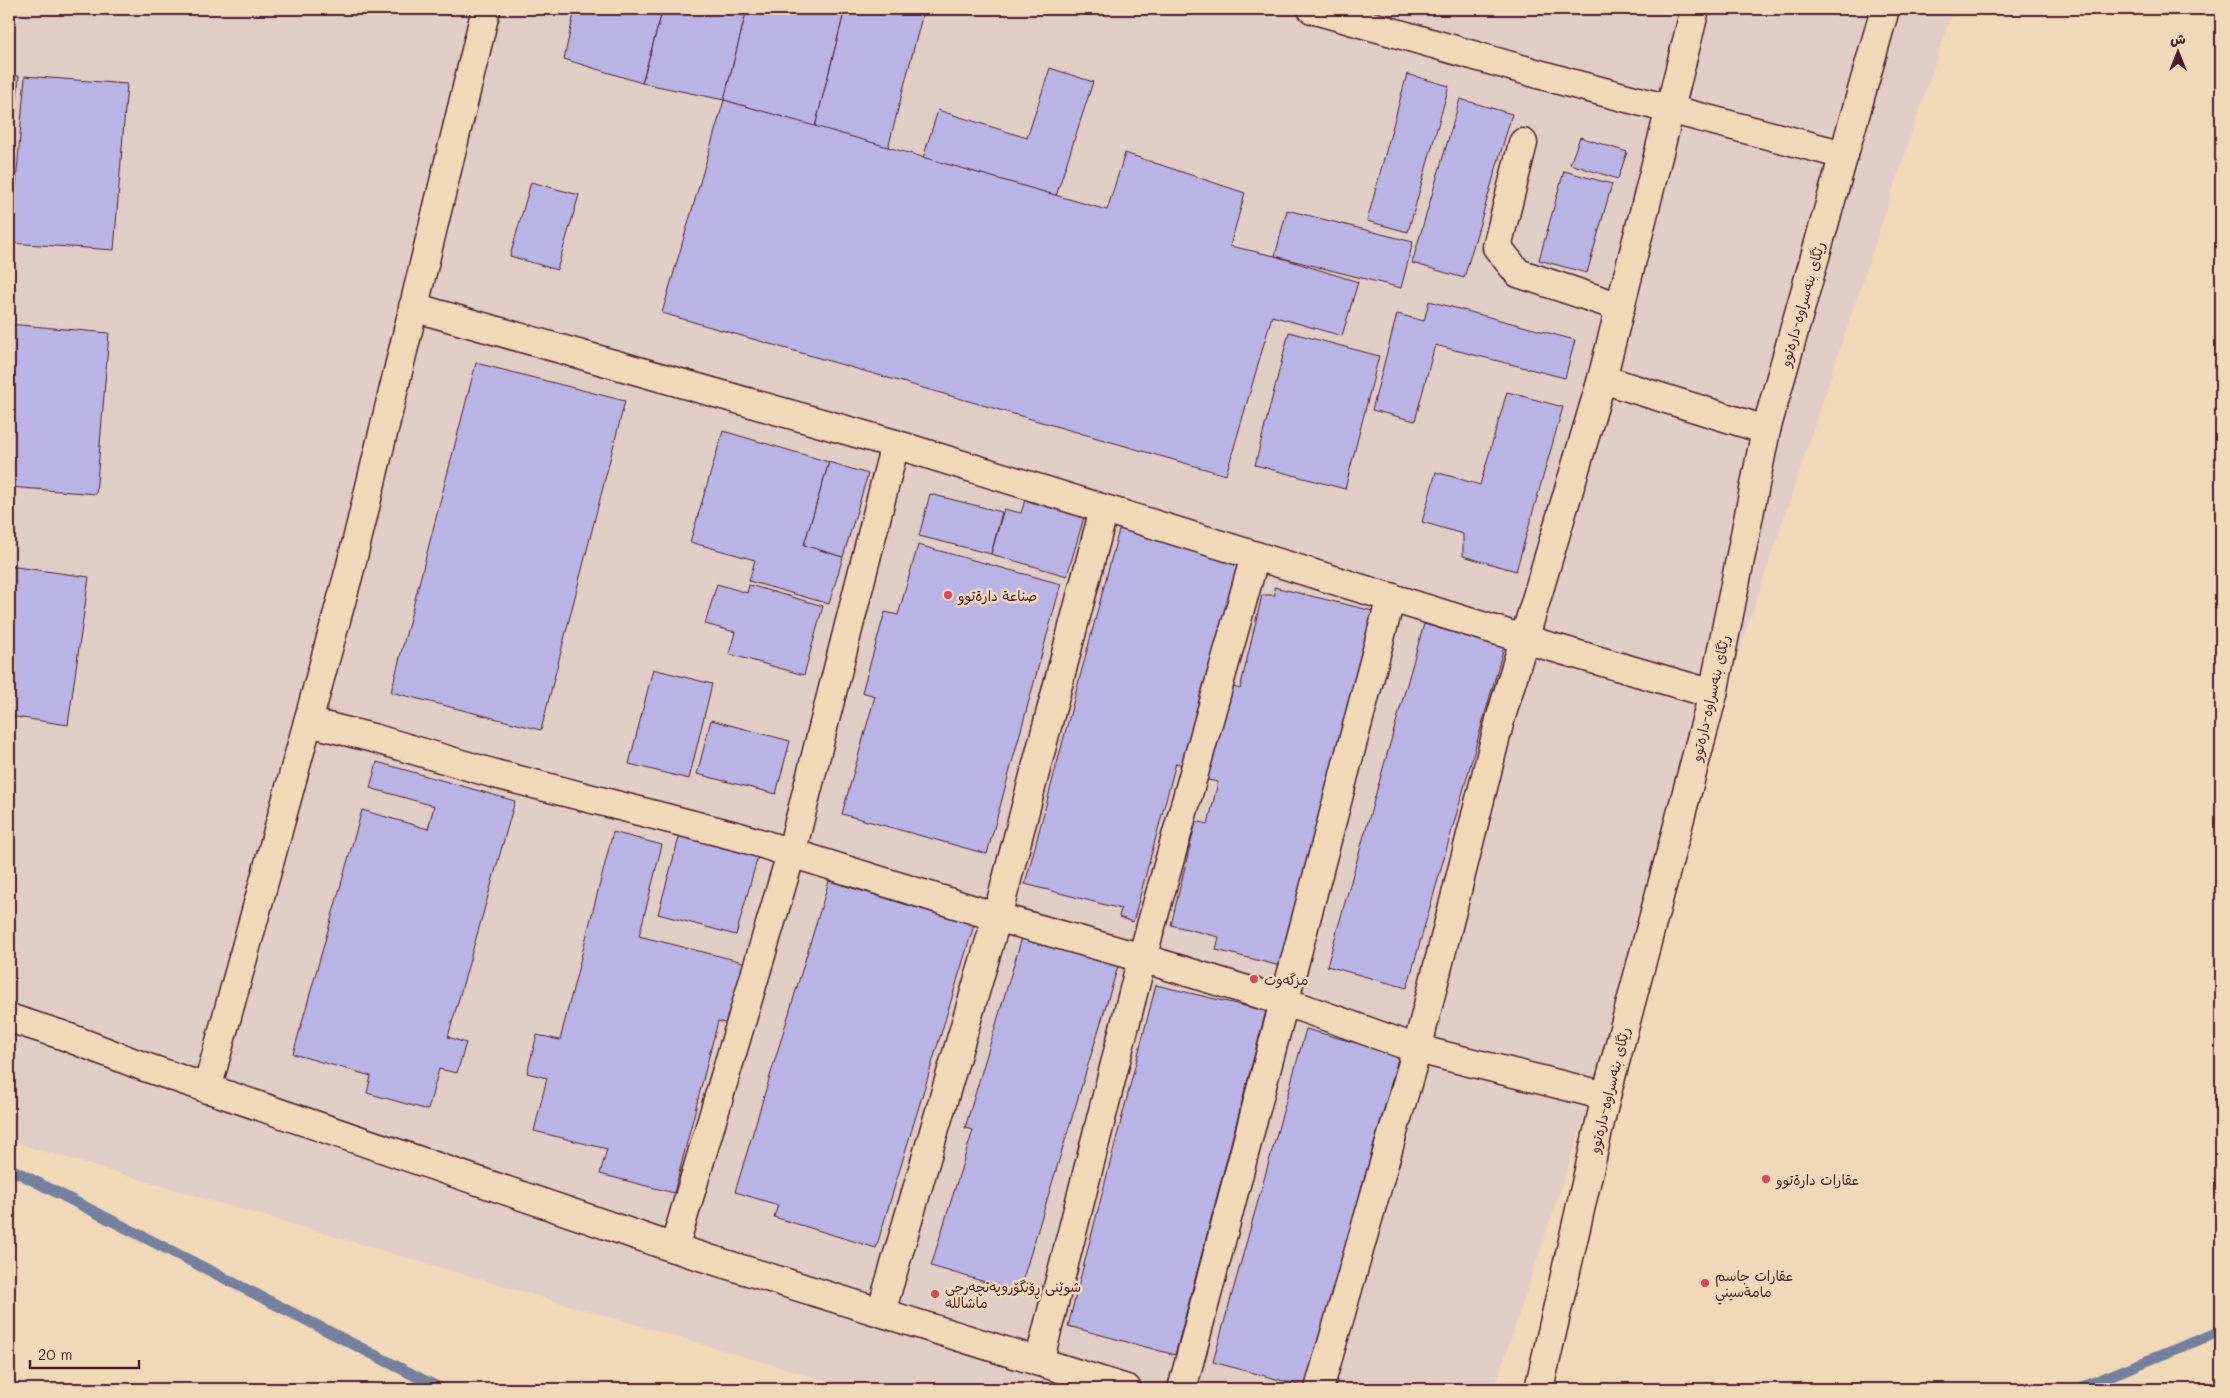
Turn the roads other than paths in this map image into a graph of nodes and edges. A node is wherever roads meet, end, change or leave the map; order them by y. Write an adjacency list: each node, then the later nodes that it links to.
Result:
1 (486, 9): 9 (street)
2 (1695, 9): 5 (street)
3 (1885, 9): 7 (street, رێگای بنەسراوە-دارەتوو)
4 (1321, 10): 5 (street)
5 (1670, 109): 7 (street); 8 (street)
6 (1523, 142): 8 (street)
7 (1844, 155): 11 (street, رێگای بنەسراوە-دارەتوو)
8 (1620, 306): 10 (street)
9 (413, 307): 12 (street); 18 (street)
10 (1602, 380): 11 (street); 16 (street)
11 (1766, 430): 17 (street, رێگای بنەسراوە-دارەتوو)
12 (895, 444): 13 (street); 19 (street)
13 (1104, 508): 14 (street); 20 (street)
14 (1255, 556): 15 (street); 21 (street)
15 (1391, 597): 16 (street); 22 (street)
16 (1524, 639): 17 (street); 24 (street)
17 (1713, 694): 26 (street, رێگای بنەسراوە-دارەتوو)
18 (308, 722): 19 (street); 25 (street)
19 (791, 854): 20 (street); 27 (street)
20 (997, 917): 21 (street); 28 (street)
21 (1142, 958): 22 (street); 29 (street)
22 (1286, 1002): 24 (street); 31 (street)
23 (9, 1018): 25 (street)
24 (1417, 1049): 26 (street); 32 (street)
25 (206, 1088): 27 (street)
26 (1606, 1096): 33 (street, رێگای بنەسراوە-دارەتوو)
27 (674, 1248): 28 (street)
28 (881, 1312): 29 (street)
29 (1039, 1362): 30 (street)
30 (1127, 1389)
31 (1182, 1389)
32 (1319, 1389)
33 (1539, 1389)

